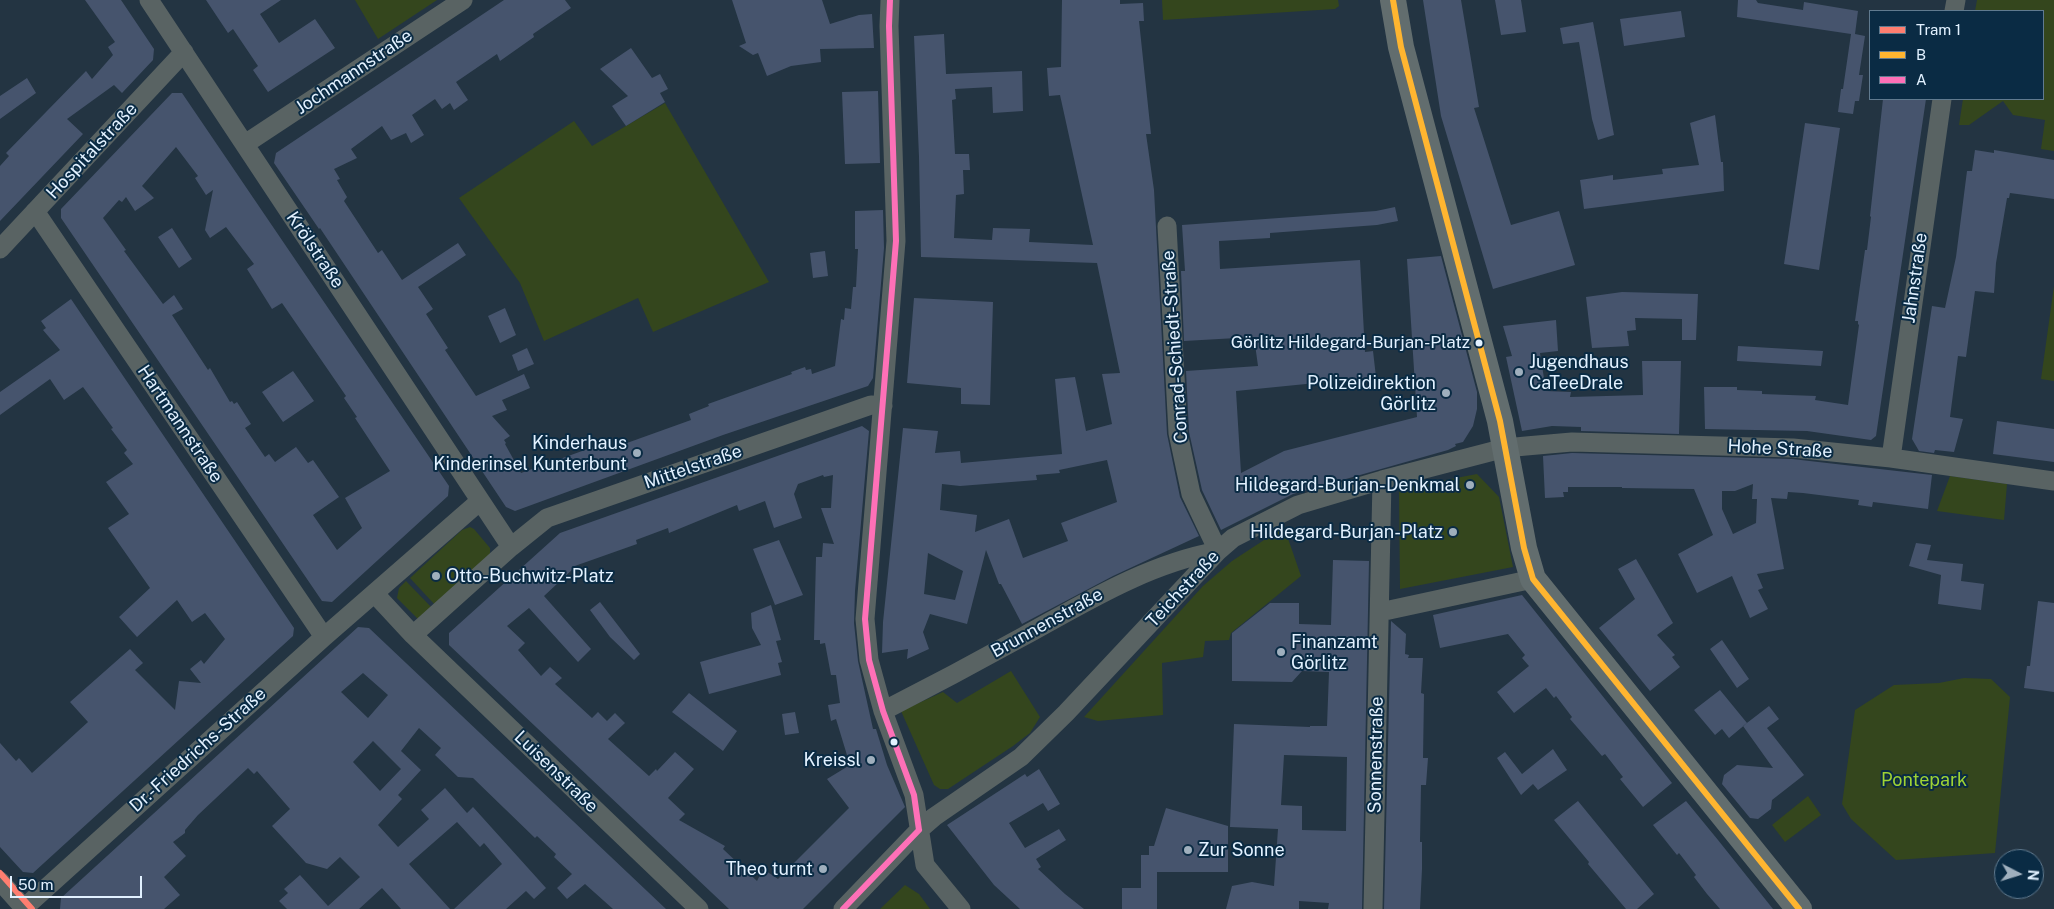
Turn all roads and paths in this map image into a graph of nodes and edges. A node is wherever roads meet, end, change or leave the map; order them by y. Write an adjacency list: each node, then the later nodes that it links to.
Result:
1 (149, 0): 5 (street, Krölstraße)
2 (463, 0): 7 (street, Jochmannstraße)
3 (890, 0): 11 (street)
4 (1393, 0): 12 (street)
5 (184, 52): 7 (street, Krölstraße); 8 (street, Hospitalstraße)
6 (1942, 100): 13 (street, Jahnstraße)
7 (245, 144): 16 (street, Krölstraße)
8 (35, 212): 10 (street, Hospitalstraße); 23 (street, Hartmannstraße)
9 (1167, 226): 18 (street, Conrad-Schiedt-Straße)
10 (0, 250)
11 (883, 406): 17 (street, Mittelstraße); 24 (street)
12 (1505, 448): 13 (street, Hohe Straße); 14 (street, Teichstraße); 19 (street)
13 (1891, 458): 15 (street, Hohe Straße)
14 (1382, 480): 18 (street, Teichstraße); 21 (street, Sonnenstraße)
15 (2054, 481)
16 (480, 501): 17 (street); 20 (street)
17 (512, 547): 22 (street)
18 (1218, 551): 24 (street, Brunnenstraße); 25 (street, Teichstraße)
19 (1533, 579): 21 (street); 32 (street)
20 (375, 594): 22 (street); 23 (street, Dr.-Friedrichs-Straße)
21 (1380, 612): 31 (street, Sonnenstraße)
22 (414, 635): 28 (street, Luisenstraße)
23 (324, 637): 27 (street, Dr.-Friedrichs-Straße)
24 (883, 711): 25 (street)
25 (919, 830): 29 (street, Teichstraße); 30 (street)
26 (0, 881): 27 (street)
27 (25, 909)
28 (699, 909)
29 (843, 909)
30 (961, 909)
31 (1373, 909)
32 (1799, 909)

